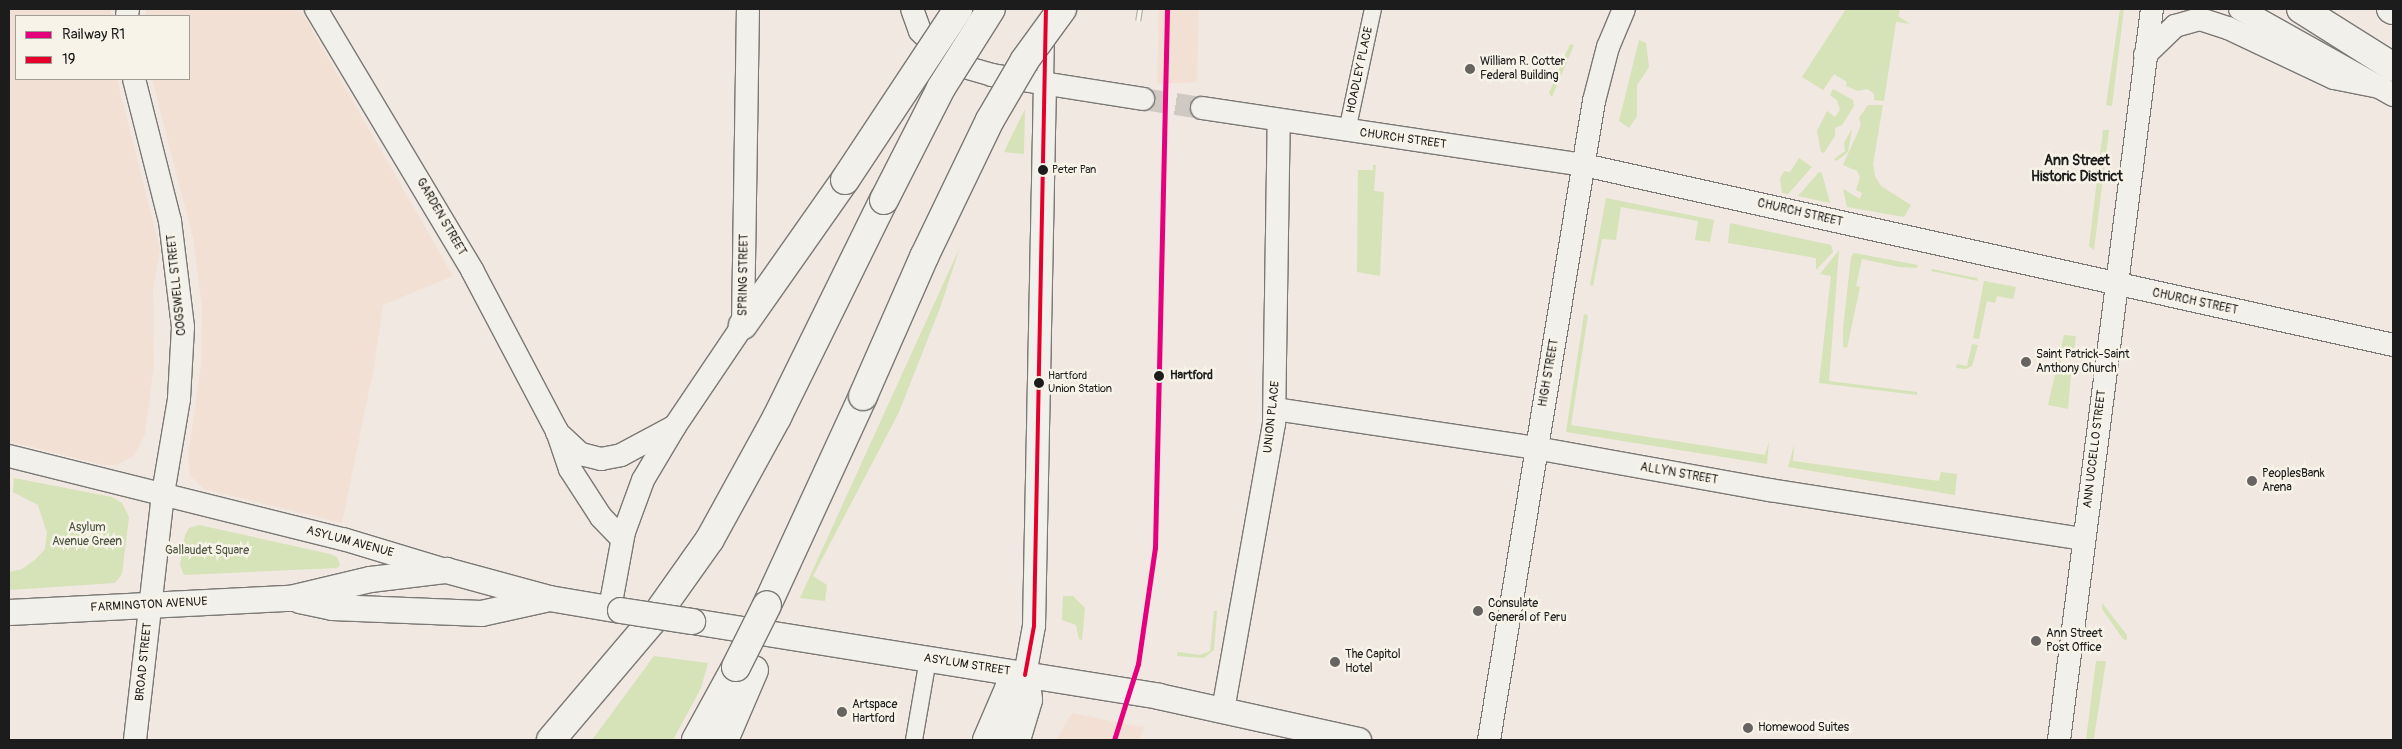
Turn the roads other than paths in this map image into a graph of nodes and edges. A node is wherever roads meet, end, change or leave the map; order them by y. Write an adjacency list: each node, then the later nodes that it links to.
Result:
1 (316, 9): 27 (street, GARDEN STREET)
2 (748, 9): 23 (street, SPRING STREET)
3 (912, 9): 16 (street)
4 (958, 9): 23 (highway, bridge)
5 (991, 9): 45 (highway, bridge)
6 (1046, 9): 16 (street)
7 (1062, 9): 41 (highway, bridge)
8 (1373, 9): 20 (street, HOADLEY PLACE)
9 (1624, 9): 21 (street, HIGH STREET)
10 (2152, 9): 13 (street, ANN UCCELLO STREET)
11 (2240, 9): 15 (street)
12 (2301, 9): 15 (highway)
13 (2145, 55): 15 (street); 22 (street, ANN UCCELLO STREET)
14 (134, 80): 30 (street, COGSWELL STREET)
15 (2388, 83)
16 (1045, 84): 17 (street); 42 (street)
17 (1143, 99)
18 (1202, 108): 19 (street, CHURCH STREET)
19 (1278, 120): 20 (street, CHURCH STREET); 25 (street, UNION PLACE)
20 (1347, 130): 21 (street, CHURCH STREET)
21 (1584, 165): 22 (street, CHURCH STREET); 28 (street, HIGH STREET)
22 (2116, 284): 24 (street, CHURCH STREET); 32 (street, ANN UCCELLO STREET)
23 (743, 325): 26 (street, SPRING STREET)
24 (2393, 345)
25 (1275, 409): 28 (street, ALLYN STREET); 43 (street, UNION PLACE)
26 (675, 426): 27 (street, GARDEN STREET); 31 (street, SPRING STREET)
27 (557, 431): 31 (street, GARDEN STREET)
28 (1536, 448): 32 (street, ALLYN STREET); 52 (street, HIGH STREET)
29 (9, 456): 30 (street, ASYLUM AVENUE)
30 (163, 494): 33 (street, ASYLUM AVENUE); 36 (street, BROAD STREET)
31 (622, 538): 37 (street)
32 (2083, 539): 53 (street, ANN UCCELLO STREET)
33 (446, 570): 34 (main road, FARMINGTON AVENUE); 35 (main road, ASYLUM AVENUE)
34 (290, 598): 35 (main road, FARMINGTON AVENUE); 36 (main road, FARMINGTON AVENUE)
35 (549, 598): 37 (main road, ASYLUM AVENUE)
36 (150, 605): 38 (main road, FARMINGTON AVENUE); 44 (street, BROAD STREET)
37 (615, 609): 39 (main road, ASYLUM AVENUE, bridge)
38 (9, 612)
39 (692, 622): 40 (main road, ASYLUM STREET)
40 (928, 659): 42 (main road, ASYLUM STREET); 48 (street)
41 (745, 668): 46 (highway); 47 (highway)
42 (1025, 675): 43 (main road, ASYLUM STREET); 49 (highway); 50 (highway)
43 (1223, 710): 51 (main road, ASYLUM STREET)
44 (135, 740)
45 (551, 740)
46 (696, 740)
47 (724, 740)
48 (914, 740)
49 (987, 740)
50 (1016, 740)
51 (1358, 740)
52 (1489, 740)
53 (2059, 740)

